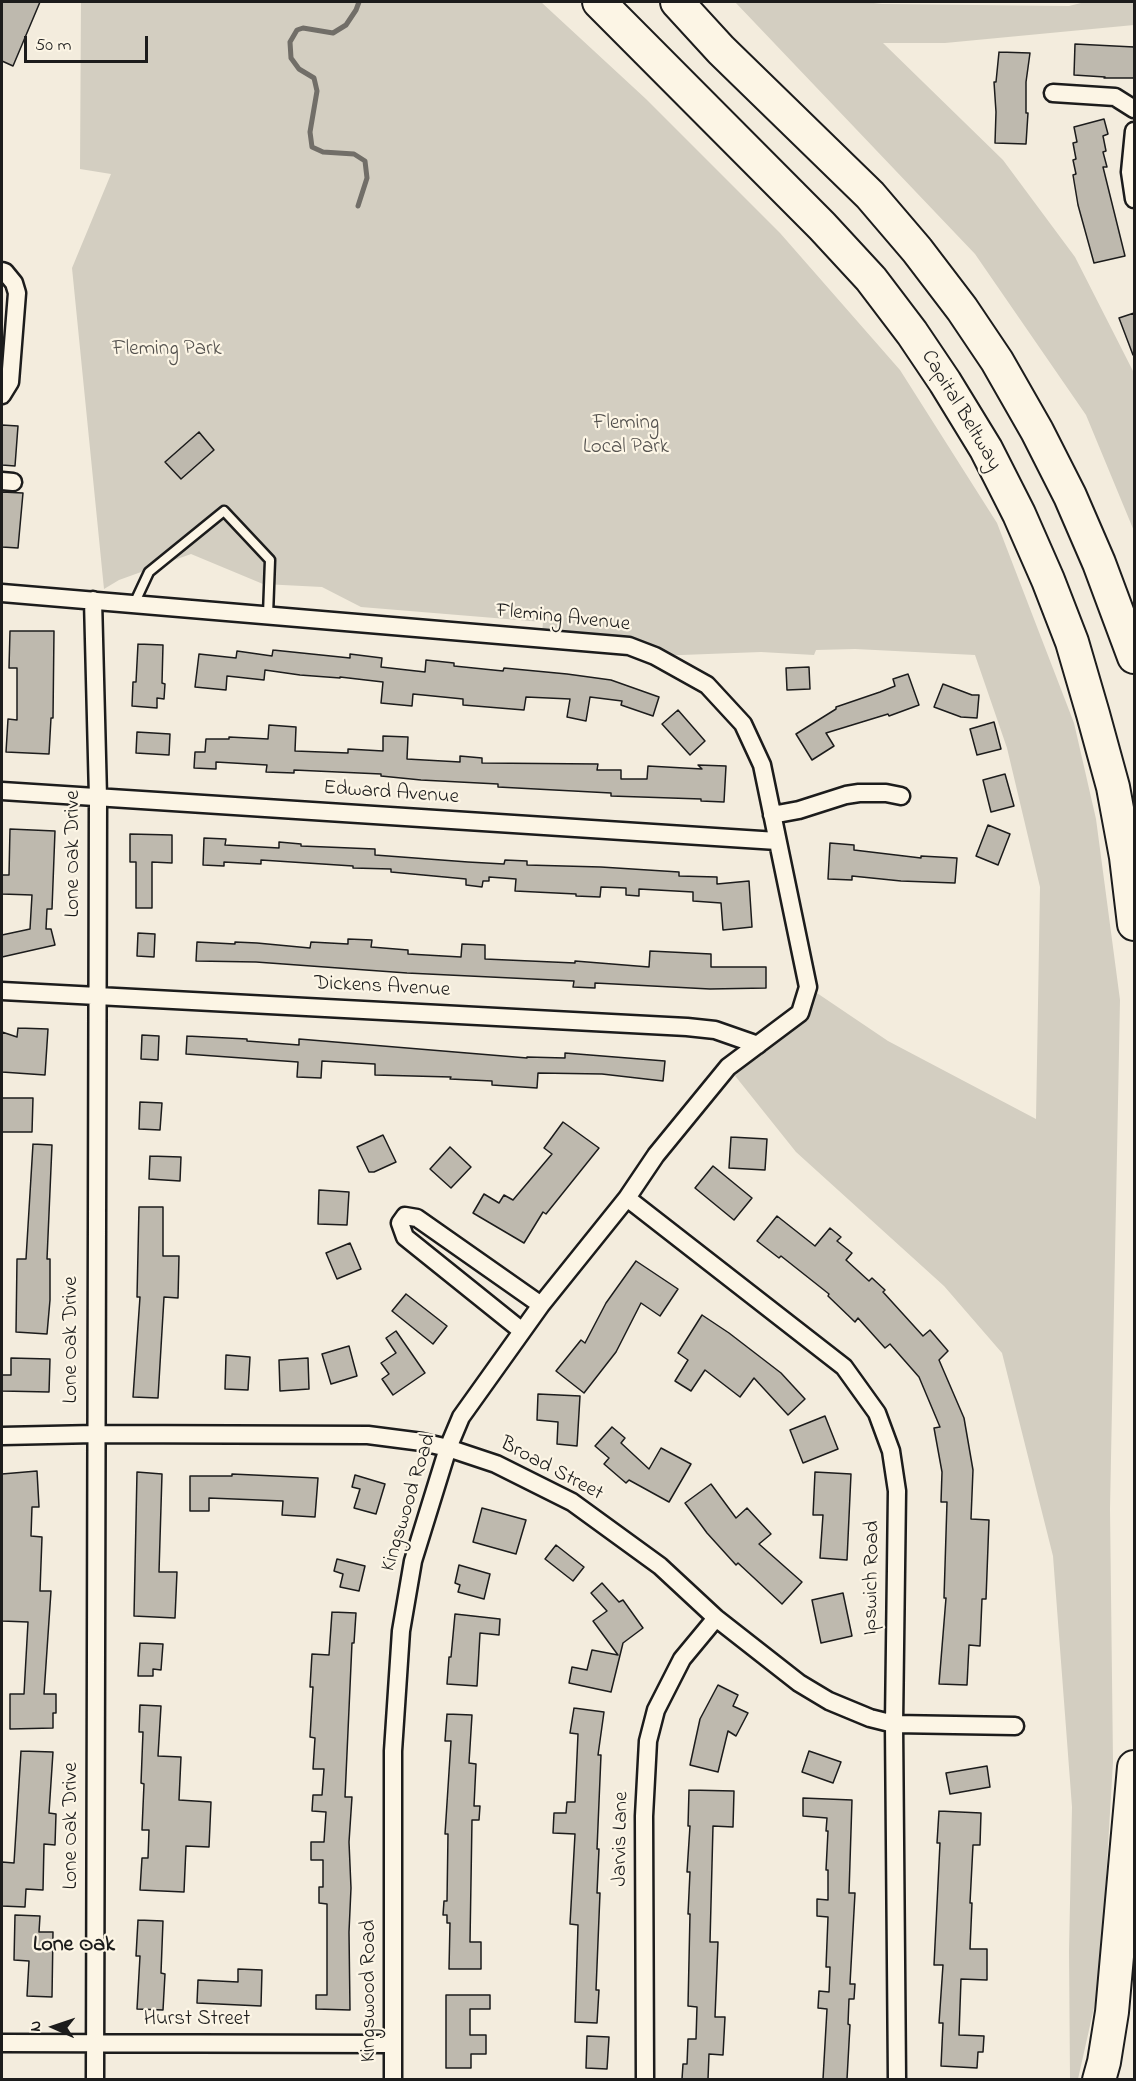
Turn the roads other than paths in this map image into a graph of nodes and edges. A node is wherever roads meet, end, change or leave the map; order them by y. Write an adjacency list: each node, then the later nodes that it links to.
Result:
1 (599, 2): 22 (highway, Capital Beltway)
2 (677, 2): 7 (highway)
3 (695, 2): 7 (highway)
4 (1053, 93): 5 (street)
5 (1134, 109)
6 (1134, 131): 8 (street)
7 (870, 195): 16 (highway)
8 (1134, 199)
9 (2, 271): 10 (street)
10 (7, 338): 11 (street)
11 (2, 395)
12 (2, 593): 13 (street, Fleming Avenue)
13 (93, 600): 14 (street, Fleming Avenue); 19 (street, Lone Oak Drive)
14 (134, 604): 15 (street, Fleming Avenue); 15 (lane)
15 (268, 615): 20 (street, Fleming Avenue)
16 (1134, 657)
17 (2, 791): 19 (street, Edward Avenue)
18 (901, 796): 20 (street)
19 (98, 797): 21 (street, Edward Avenue); 24 (street, Lone Oak Drive)
20 (772, 815): 21 (street, Fleming Avenue)
21 (777, 841): 25 (street, Fleming Avenue)
22 (1134, 924)
23 (2, 991): 24 (street, Dickens Avenue)
24 (96, 996): 25 (street, Dickens Avenue); 29 (street, Lone Oak Drive)
25 (758, 1045): 26 (street, Kingswood Road)
26 (627, 1198): 27 (street, Kingswood Road); 33 (street, Ipswich Road)
27 (541, 1305): 28 (street, Kingswood Road); 28 (street)
28 (522, 1330): 31 (street, Kingswood Road)
29 (95, 1434): 30 (street, Broad Street); 31 (street, Broad Street); 37 (street, Lone Oak Drive)
30 (2, 1436)
31 (448, 1448): 32 (street, Broad Street); 38 (street, Kingswood Road)
32 (716, 1618): 33 (street, Broad Street); 41 (street, Jarvis Lane)
33 (894, 1724): 34 (street, Broad Street); 42 (street, Ipswich Road)
34 (1015, 1726)
35 (1134, 1767): 43 (highway)
36 (2, 2043): 37 (street, Hurst Street)
37 (95, 2044): 38 (street, Hurst Street); 39 (street, Lone Oak Drive)
38 (393, 2044): 40 (street, Kingswood Road)
39 (95, 2079)
40 (393, 2079)
41 (645, 2079)
42 (897, 2079)
43 (1099, 2079)

